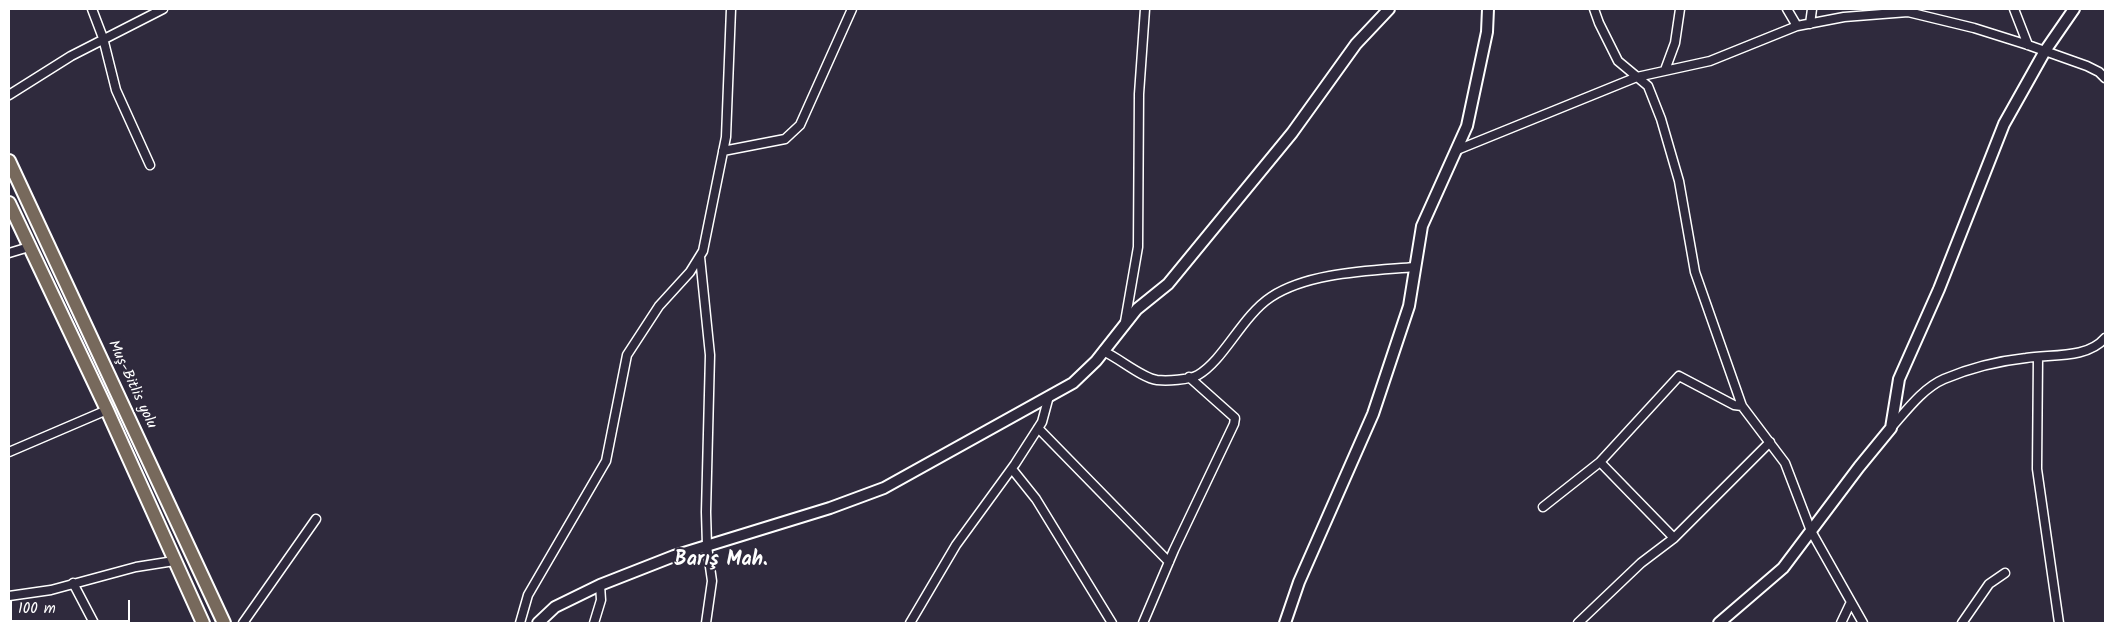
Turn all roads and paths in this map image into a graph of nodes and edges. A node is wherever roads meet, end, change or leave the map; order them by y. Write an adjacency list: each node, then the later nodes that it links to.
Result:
1 (92, 9): 16 (street)
2 (163, 9): 16 (street)
3 (731, 9): 24 (street)
4 (852, 9): 24 (street)
5 (1145, 9): 32 (street)
6 (1389, 9): 32 (street)
7 (1488, 9): 23 (street)
8 (1594, 9): 20 (street)
9 (1680, 9): 19 (street)
10 (1787, 9): 15 (street)
11 (1812, 9): 14 (street)
12 (2014, 9): 17 (street)
13 (2074, 9): 18 (street)
14 (1810, 24): 15 (street); 17 (street)
15 (1796, 26): 19 (street)
16 (103, 38): 22 (street); 26 (street)
17 (2028, 45): 18 (street)
18 (2045, 52): 21 (street); 41 (street)
19 (1665, 70): 20 (street)
20 (1637, 77): 23 (street); 38 (street)
21 (2105, 78)
22 (9, 95)
23 (1456, 150): 31 (street)
24 (723, 152): 30 (street)
25 (9, 161): 60 (highway, Muş-Bitlis yolu)
26 (150, 165)
27 (9, 203): 28 (highway)
28 (29, 247): 29 (street); 39 (highway)
29 (9, 253)
30 (700, 257): 50 (street); 62 (street)
31 (1415, 267): 36 (street); 69 (street)
32 (1125, 324): 34 (street)
33 (2105, 338): 35 (street)
34 (1103, 351): 36 (street); 37 (street)
35 (2038, 357): 41 (street); 75 (street)
36 (1189, 377): 52 (street)
37 (1049, 396): 40 (street); 50 (street)
38 (1742, 406): 42 (street); 44 (street)
39 (106, 410): 43 (street); 51 (highway)
40 (1038, 428): 45 (street); 52 (street)
41 (1891, 428): 48 (street)
42 (1770, 442): 48 (street); 49 (street)
43 (9, 452)
44 (1600, 462): 46 (street); 49 (street)
45 (1012, 469): 66 (street); 67 (street)
46 (1543, 507)
47 (316, 518): 61 (street)
48 (1810, 531): 57 (street); 71 (street)
49 (1674, 538): 70 (street)
50 (707, 546): 55 (street); 65 (street)
51 (174, 561): 54 (street); 59 (highway)
52 (1169, 562): 68 (street)
53 (2005, 573): 74 (street)
54 (73, 583): 56 (street); 58 (street)
55 (600, 585): 63 (street); 64 (street)
56 (9, 596)
57 (1850, 604): 72 (street); 73 (street)
58 (94, 623)
59 (203, 623)
60 (224, 623)
61 (243, 623)
62 (520, 623)
63 (538, 623)
64 (594, 623)
65 (706, 623)
66 (910, 623)
67 (1112, 623)
68 (1143, 623)
69 (1285, 623)
70 (1578, 623)
71 (1719, 623)
72 (1841, 623)
73 (1863, 623)
74 (1962, 623)
75 (2059, 623)

